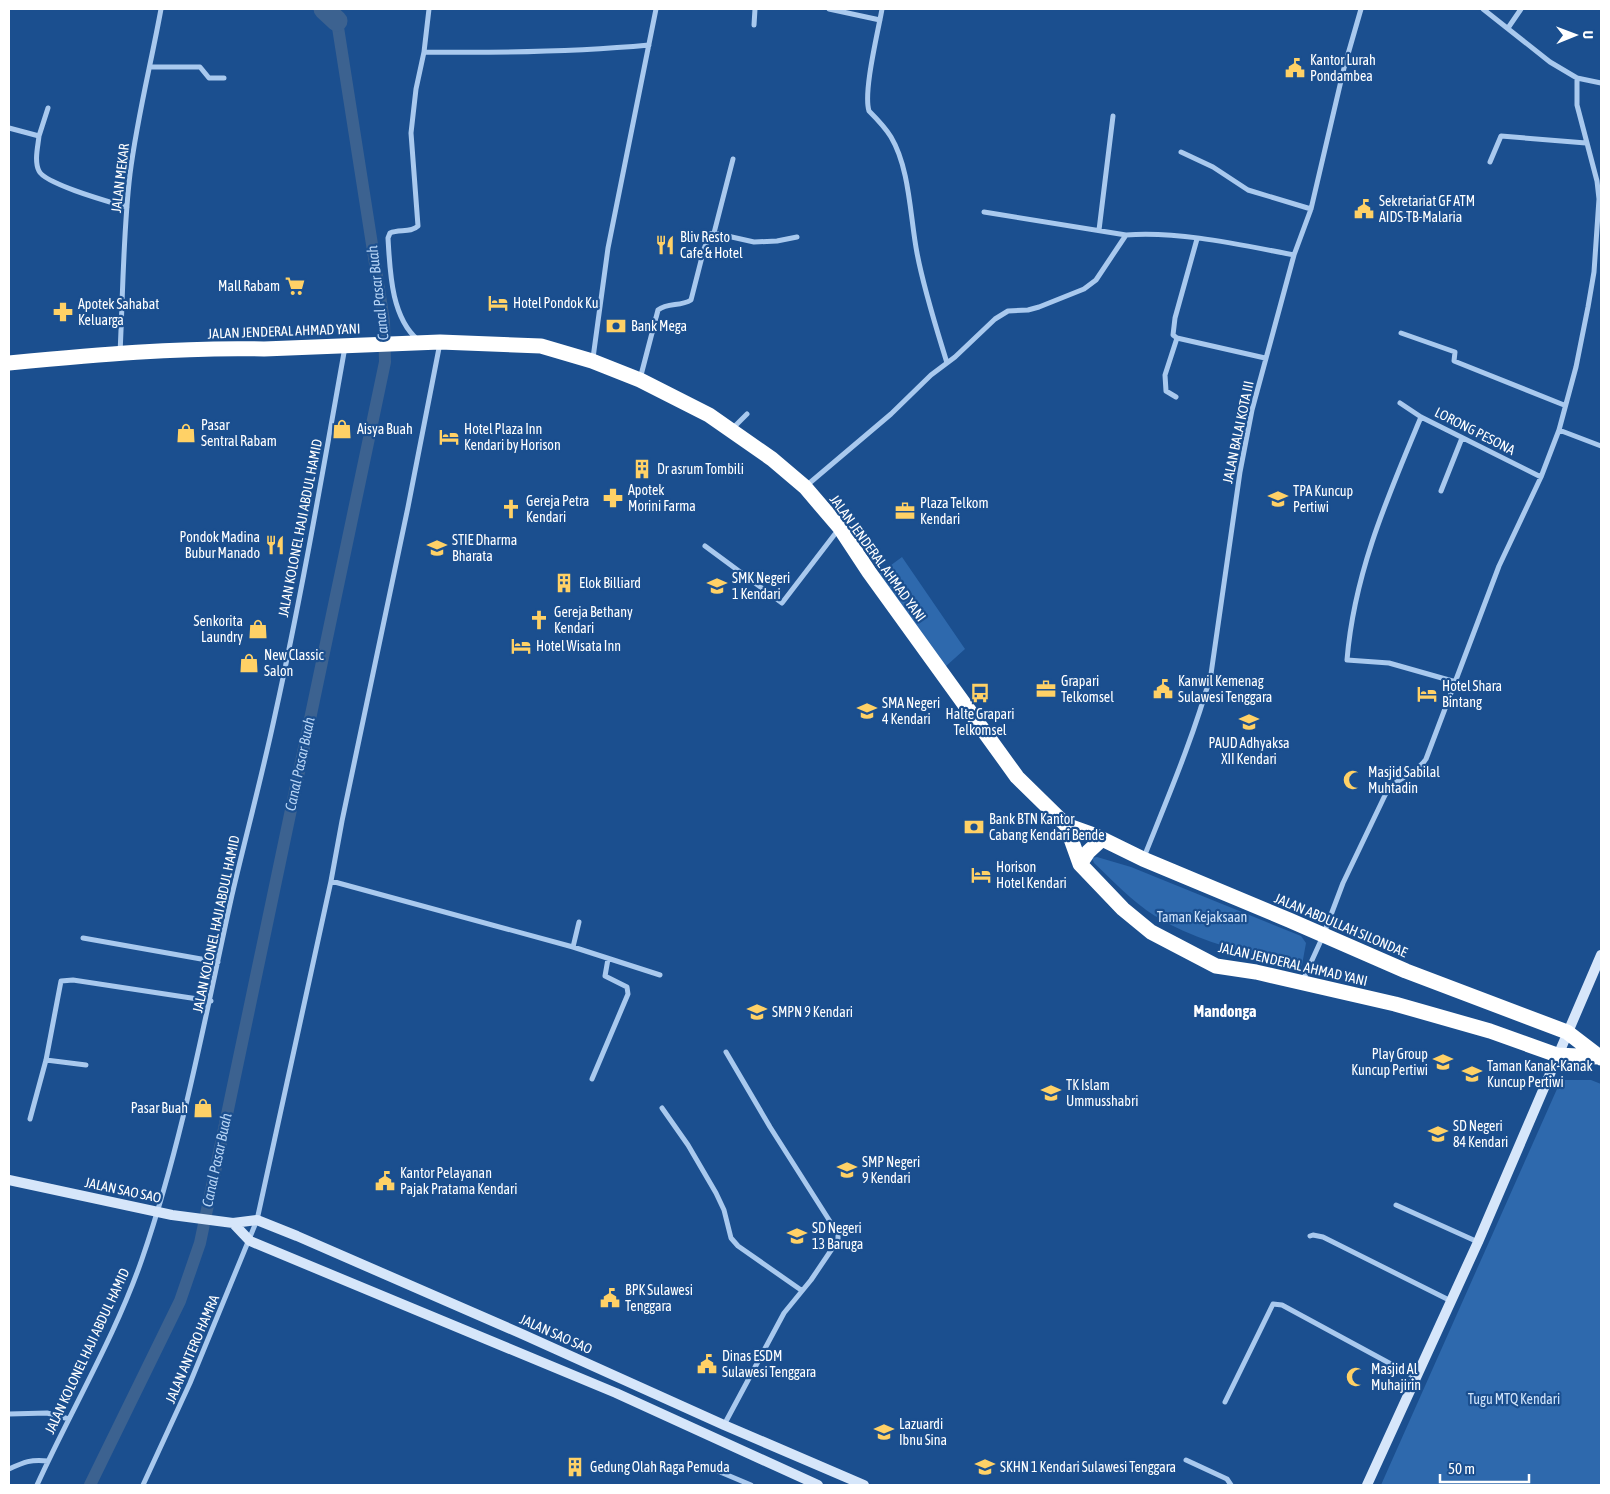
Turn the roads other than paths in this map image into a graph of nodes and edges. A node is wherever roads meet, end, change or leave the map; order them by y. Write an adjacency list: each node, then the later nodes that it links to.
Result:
1 (161, 9): 15 (street, JALAN MEKAR)
2 (429, 9): 14 (street)
3 (656, 9): 13 (street)
4 (755, 9): 11 (street)
5 (828, 9): 10 (street)
6 (882, 9): 10 (street)
7 (1361, 9): 28 (street, JALAN BALAI KOTA III)
8 (1483, 9): 12 (street)
9 (1521, 9): 12 (street)
10 (880, 20): 45 (street)
11 (754, 25)
12 (1508, 28): 17 (street)
13 (649, 45): 14 (street); 43 (street)
14 (424, 52): 38 (street)
15 (150, 67): 16 (street); 27 (street, JALAN MEKAR)
16 (224, 78)
17 (1577, 78): 18 (street); 23 (street)
18 (1601, 83)
19 (48, 108): 22 (street)
20 (1113, 116): 30 (street)
21 (9, 128): 22 (street)
22 (39, 136): 27 (street)
23 (1586, 143): 26 (street); 49 (street)
24 (1180, 152): 28 (street)
25 (732, 159): 31 (street)
26 (1490, 162)
27 (127, 207): 41 (street, JALAN MEKAR)
28 (1311, 209): 35 (street, JALAN BALAI KOTA III)
29 (984, 212): 30 (street)
30 (1099, 230): 32 (street)
31 (714, 233): 33 (street); 46 (street)
32 (1126, 235): 34 (street); 45 (street)
33 (797, 237)
34 (1197, 239): 35 (street); 37 (street)
35 (1294, 255): 42 (street, JALAN BALAI KOTA III)
36 (1402, 333): 49 (street)
37 (1176, 338): 42 (street); 47 (street)
38 (421, 342): 39 (highway, JALAN JENDERAL AHMAD YANI); 40 (highway, JALAN JENDERAL AHMAD YANI)
39 (440, 342): 43 (highway, JALAN JENDERAL AHMAD YANI); 66 (street, JALAN ANTERO HAMRA)
40 (346, 346): 41 (highway, JALAN JENDERAL AHMAD YANI); 73 (street, JALAN KOLONEL HAJI ABDUL HAMID)
41 (120, 353): 44 (highway, JALAN JENDERAL AHMAD YANI)
42 (1265, 358): 64 (street, JALAN BALAI KOTA III)
43 (592, 361): 46 (highway, JALAN JENDERAL AHMAD YANI)
44 (9, 363)
45 (947, 364): 57 (street)
46 (640, 380): 52 (highway, JALAN JENDERAL AHMAD YANI)
47 (1176, 398)
48 (1400, 403): 51 (street, LORONG PESONA)
49 (1564, 405): 53 (street)
50 (747, 414): 52 (street)
51 (1421, 417): 54 (street, LORONG PESONA); 61 (street)
52 (732, 430): 57 (highway, JALAN JENDERAL AHMAD YANI)
53 (1559, 430): 55 (street); 56 (street)
54 (1462, 438): 56 (street, LORONG PESONA); 58 (street)
55 (1601, 446)
56 (1541, 477): 61 (street)
57 (805, 487): 59 (highway, JALAN JENDERAL AHMAD YANI)
58 (1441, 491)
59 (840, 528): 60 (street); 62 (highway, JALAN JENDERAL AHMAD YANI)
60 (705, 546)
61 (1456, 682): 68 (street)
62 (1066, 825): 63 (highway, JALAN ABDULLAH SILONDAE); 65 (highway, JALAN JENDERAL AHMAD YANI)
63 (1102, 839): 64 (highway, JALAN ABDULLAH SILONDAE); 65 (highway)
64 (1143, 859): 68 (highway, JALAN ABDULLAH SILONDAE)
65 (1080, 864): 75 (highway, JALAN JENDERAL AHMAD YANI)
66 (331, 881): 70 (street); 89 (street, JALAN ANTERO HAMRA)
67 (579, 922): 70 (street)
68 (1323, 936): 75 (street); 77 (highway, JALAN ABDULLAH SILONDAE)
69 (83, 938): 73 (street)
70 (573, 947): 72 (street)
71 (1601, 955): 77 (street)
72 (608, 959): 74 (street); 83 (street)
73 (218, 962): 76 (street, JALAN KOLONEL HAJI ABDUL HAMID)
74 (660, 975)
75 (1302, 983): 79 (highway, JALAN JENDERAL AHMAD YANI)
76 (211, 1001): 81 (street); 88 (street, JALAN KOLONEL HAJI ABDUL HAMID)
77 (1568, 1032): 79 (street); 80 (highway, JALAN ABDULLAH SILONDAE)
78 (726, 1052): 94 (street)
79 (1558, 1055): 80 (highway, JALAN JENDERAL AHMAD YANI); 93 (street)
80 (1600, 1058)
81 (46, 1060): 82 (street); 85 (street)
82 (86, 1066)
83 (592, 1079)
84 (662, 1108): 94 (street)
85 (30, 1119)
86 (9, 1180): 88 (street, JALAN SAO SAO)
87 (1396, 1205): 93 (street)
88 (157, 1212): 90 (street, JALAN SAO SAO); 99 (street, JALAN KOLONEL HAJI ABDUL HAMID)
89 (257, 1220): 90 (street, JALAN SAO SAO); 92 (street, JALAN ANTERO HAMRA); 100 (street, JALAN SAO SAO)
90 (233, 1224): 92 (street)
91 (1310, 1236): 95 (street)
92 (250, 1241): 106 (street, JALAN ANTERO HAMRA); 108 (street)
93 (1478, 1242): 95 (street)
94 (801, 1290): 100 (street)
95 (1451, 1301): 96 (street)
96 (1415, 1377): 97 (street); 111 (street)
97 (1225, 1402)
98 (9, 1414): 99 (street)
99 (69, 1418): 102 (street, JALAN KOLONEL HAJI ABDUL HAMID)
100 (724, 1425): 109 (street, JALAN SAO SAO)
101 (1186, 1460): 110 (street)
102 (48, 1461): 103 (street); 105 (street, JALAN KOLONEL HAJI ABDUL HAMID)
103 (9, 1469)
104 (714, 1469): 107 (street)
105 (37, 1485)
106 (143, 1485)
107 (751, 1485)
108 (818, 1485)
109 (864, 1485)
110 (1231, 1485)
111 (1367, 1485)

